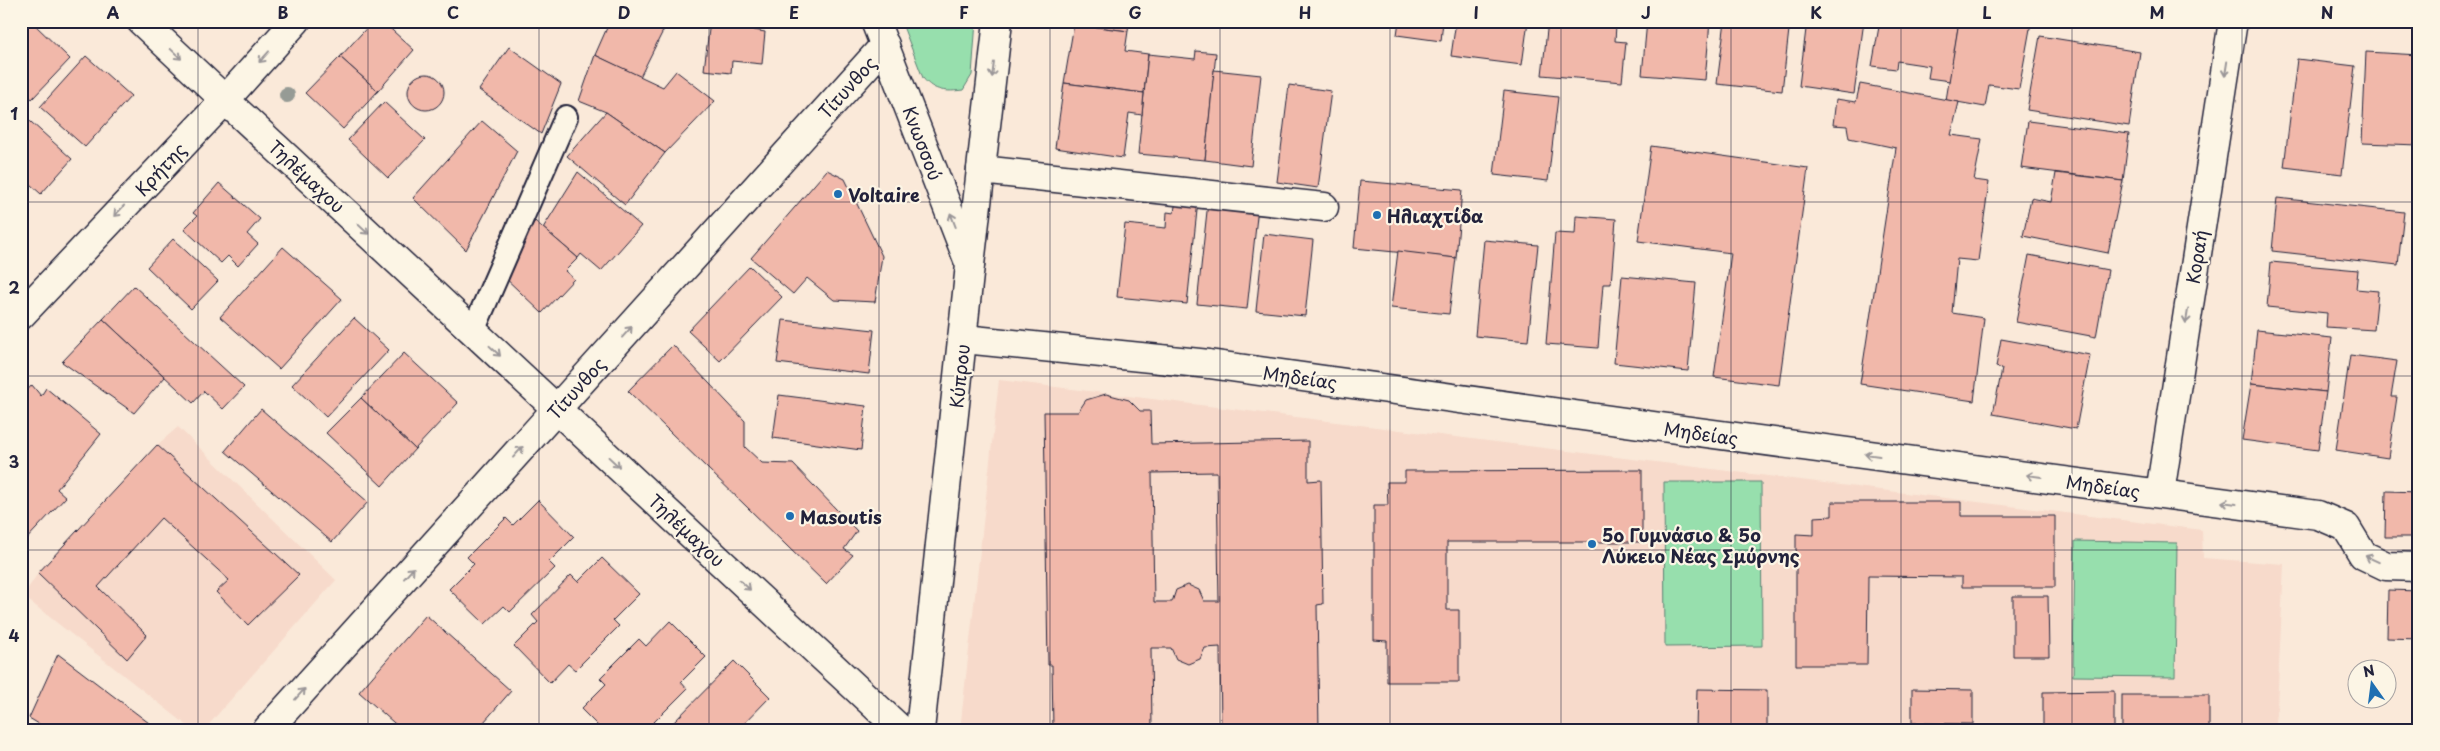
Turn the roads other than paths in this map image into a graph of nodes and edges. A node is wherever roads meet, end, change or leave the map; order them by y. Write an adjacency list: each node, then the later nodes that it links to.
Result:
1 (141, 21): 6 (street, Τηλέμαχου, one-way to 6)
2 (296, 21): 6 (street, Κρήτης, one-way to 6)
3 (998, 21): 8 (street, Κύπρου, one-way to 8)
4 (2233, 21): 15 (street, Κοραή, one-way to 15)
5 (880, 33): 10 (street, Κνωσσού, one-way to 5); 14 (street, Τίτυνθος, one-way to 5)
6 (225, 100): 11 (street, Κρήτης, one-way to 11); 12 (street, Τηλέμαχου, one-way to 12)
7 (566, 117): 12 (lane)
8 (981, 170): 9 (street); 10 (street, Κύπρου)
9 (1324, 207)
10 (970, 266): 13 (street, Κύπρου)
11 (21, 315)
12 (473, 331): 14 (street, Τηλέμαχου, one-way to 14)
13 (964, 339): 15 (street, Μηδείας, one-way to 13); 19 (street, Κύπρου)
14 (556, 409): 17 (street, Τίτυνθος, one-way to 14); 18 (street, Τηλέμαχου, one-way to 18)
15 (2160, 493): 16 (street, Μηδείας, one-way to 15)
16 (2419, 567)
17 (267, 730)
18 (901, 730)
19 (920, 730)

